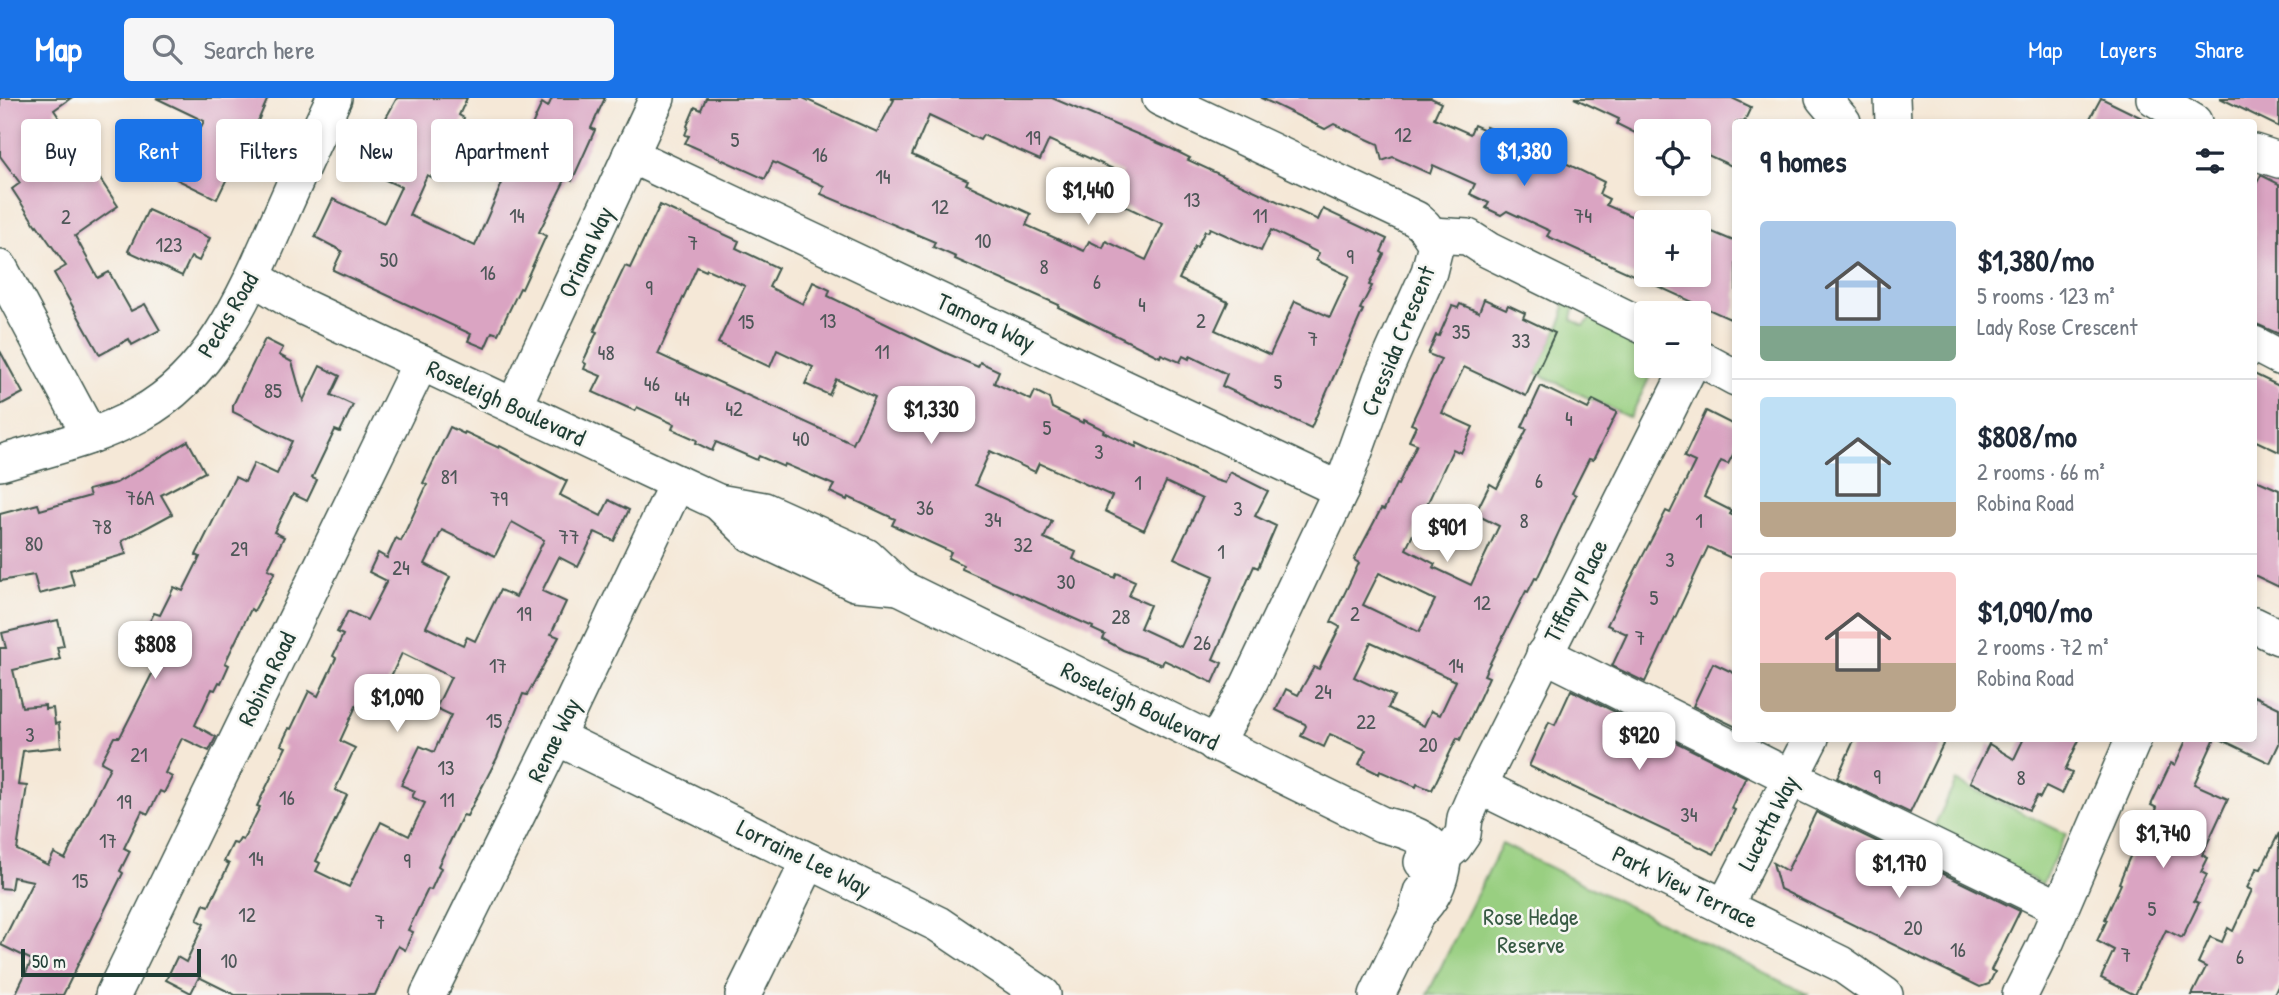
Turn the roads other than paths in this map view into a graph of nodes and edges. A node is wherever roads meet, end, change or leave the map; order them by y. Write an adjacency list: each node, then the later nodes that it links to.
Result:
1 (334, 98): 15 (street, Pecks Road)
2 (657, 98): 11 (street, Oriana Way)
3 (1160, 98): 13 (street, Cressida Crescent)
4 (1824, 98): 7 (street)
5 (1892, 98): 8 (street)
6 (2154, 98): 9 (street)
7 (1841, 119)
8 (1893, 119)
9 (2189, 119)
10 (2257, 153): 12 (street)
11 (630, 155): 23 (street, Oriana Way); 27 (street, Tamora Way)
12 (2279, 160)
13 (1433, 242): 16 (street); 27 (street, Cressida Crescent)
14 (0, 268): 24 (street)
15 (250, 282): 19 (street, Roseleigh Boulevard); 24 (street, Pecks Road)
16 (1634, 322)
17 (2257, 346): 18 (street)
18 (2279, 357)
19 (421, 362): 23 (street, Roseleigh Boulevard); 41 (street, Robina Road)
20 (1711, 364): 21 (street)
21 (1732, 376)
22 (1684, 378): 30 (street, Tiffany Place)
23 (514, 407): 26 (street, Roseleigh Boulevard)
24 (90, 436): 25 (street, Pecks Road)
25 (0, 463)
26 (677, 484): 31 (street, Renae Way); 34 (street, Roseleigh Boulevard)
27 (1341, 490): 34 (street, Cressida Crescent)
28 (2257, 626): 29 (street)
29 (2279, 637)
30 (1544, 654): 35 (street); 36 (street, Tiffany Place)
31 (556, 737): 38 (street, Lorraine Lee Way); 42 (street, Renae Way)
32 (1809, 742): 35 (street, Lucetta Way)
33 (2132, 742): 40 (street)
34 (1221, 747): 37 (street, Roseleigh Boulevard)
35 (1792, 778): 39 (street, Lucetta Way); 40 (street)
36 (1479, 786): 37 (street, Tiffany Place); 39 (street, Park View Terrace)
37 (1432, 855): 45 (street)
38 (809, 861): 43 (street); 44 (street, Lorraine Lee Way)
39 (1725, 906): 46 (street, Park View Terrace)
40 (2060, 908): 47 (street)
41 (113, 995)
42 (428, 995)
43 (743, 995)
44 (1043, 995)
45 (1377, 995)
46 (1885, 995)
47 (2020, 995)

